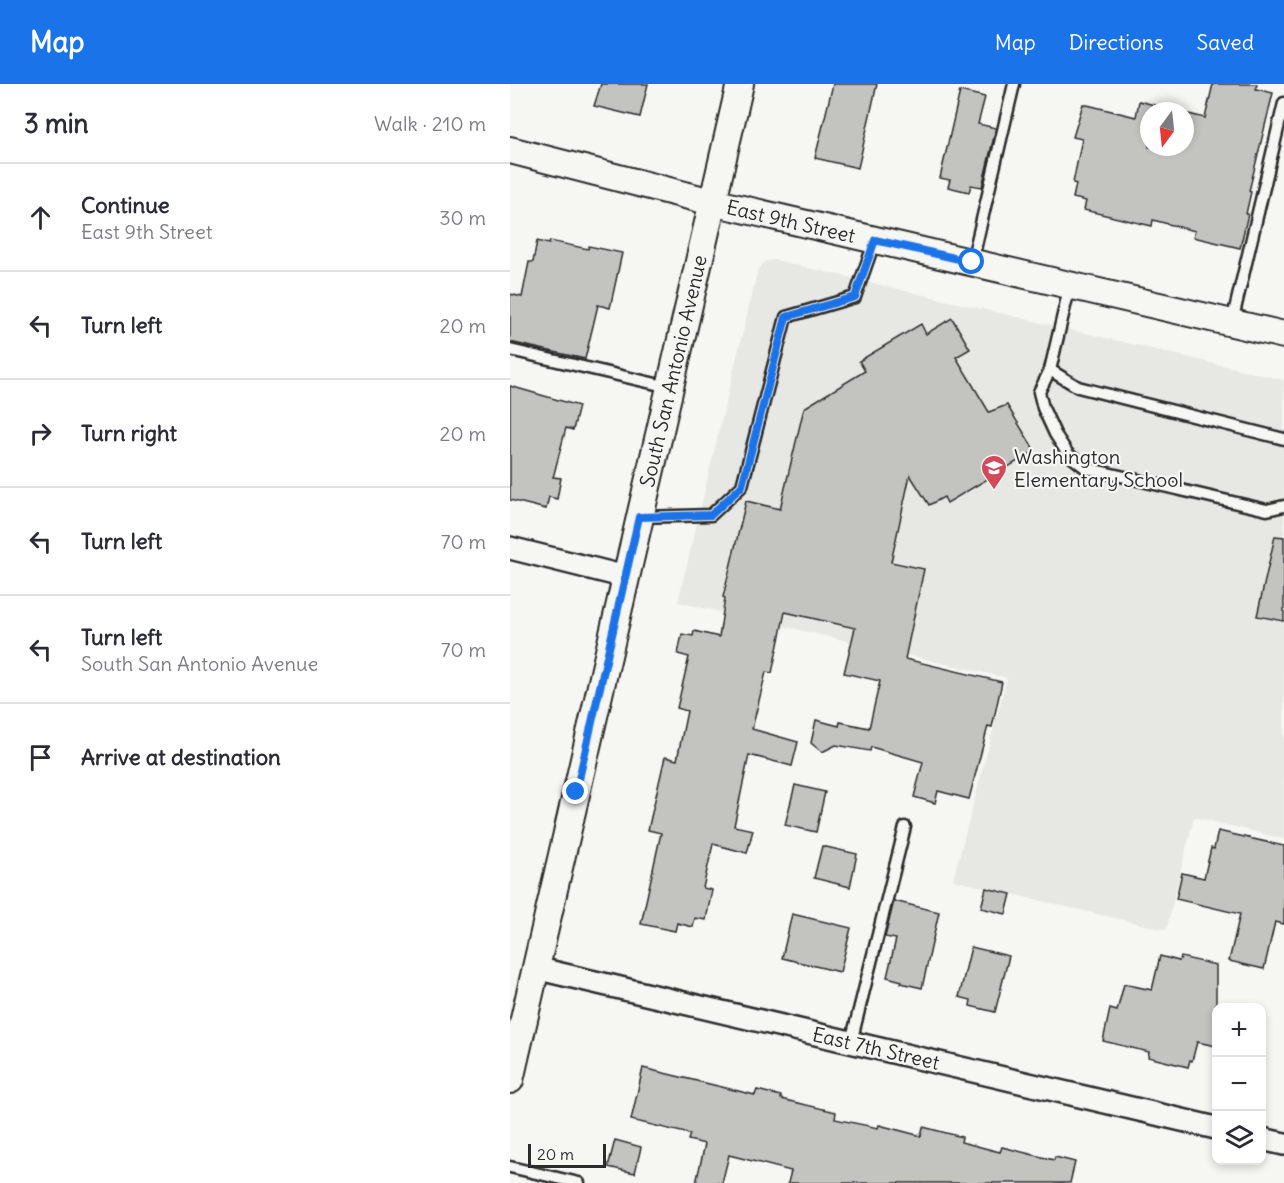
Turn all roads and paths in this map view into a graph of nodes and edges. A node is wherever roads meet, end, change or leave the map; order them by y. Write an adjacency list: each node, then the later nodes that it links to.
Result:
1 (740, 84): 5 (street, South San Antonio Avenue)
2 (1014, 84): 7 (lane)
3 (1284, 103): 9 (lane)
4 (510, 150): 5 (street, East 9th Street)
5 (712, 202): 6 (street, East 9th Street); 13 (street, South San Antonio Avenue)
6 (875, 240): 7 (street, East 9th Street); 16 (lane)
7 (972, 262): 8 (street, East 9th Street)
8 (1070, 285): 9 (street, East 9th Street); 12 (lane)
9 (1232, 323): 10 (street, East 9th Street)
10 (1284, 335)
11 (510, 350): 13 (lane)
12 (1050, 370): 14 (lane); 15 (lane)
13 (669, 387): 16 (street, South San Antonio Avenue)
14 (1284, 439)
15 (1284, 506)
16 (639, 517): 18 (street, South San Antonio Avenue)
17 (510, 548): 18 (street)
18 (626, 577): 20 (street, South San Antonio Avenue)
19 (905, 826): 21 (lane)
20 (535, 968): 21 (street, East 7th Street); 22 (street, South San Antonio Avenue)
21 (851, 1042): 23 (street, East 7th Street)
22 (510, 1080)
23 (1212, 1127)
24 (1266, 1140): 25 (street)
25 (1284, 1144)
26 (510, 1167): 27 (lane)
27 (579, 1183)

